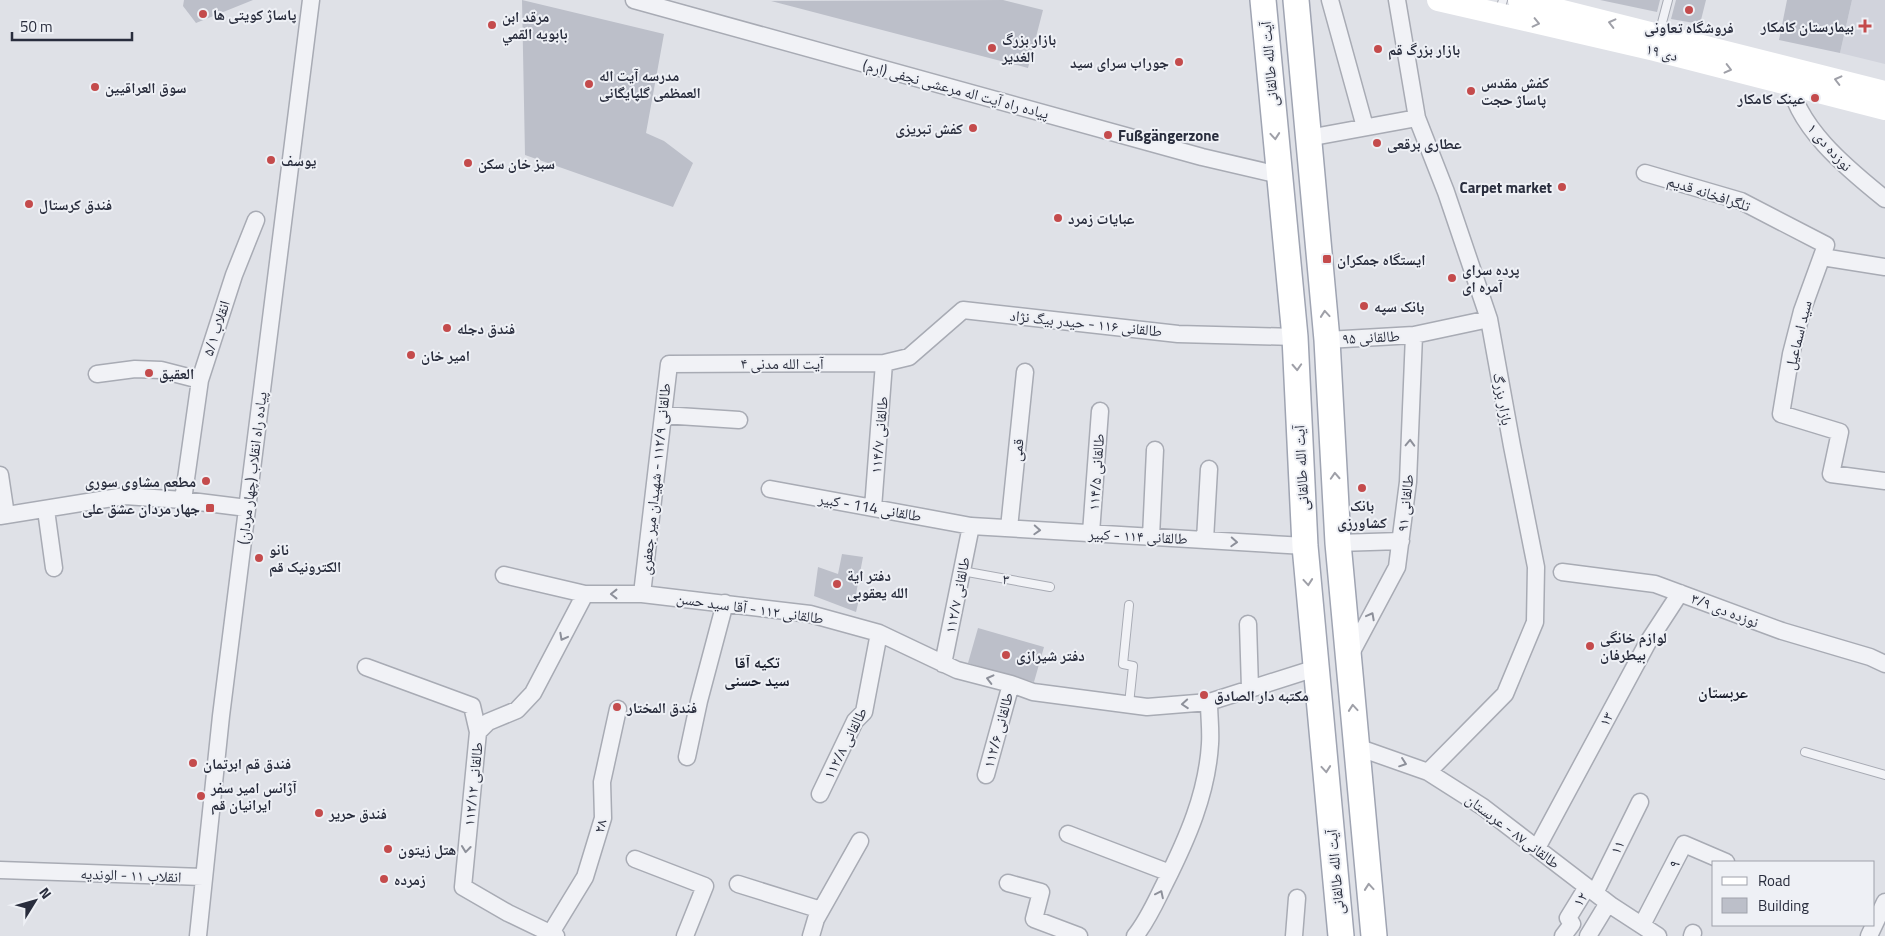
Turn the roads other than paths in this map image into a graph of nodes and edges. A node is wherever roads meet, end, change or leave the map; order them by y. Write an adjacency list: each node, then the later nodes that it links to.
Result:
1 (311, 0): 42 (street, پیاده راه انقلاب (چهار مردان))
2 (634, 0): 19 (street, پیاده راه آیت اله مرعشی نجفی (ارم))
3 (1262, 0): 19 (main road, آیت الله طالقانی, one-way to 19)
4 (1296, 0): 17 (main road)
5 (1330, 0): 16 (street)
6 (1397, 0): 15 (street, بازار بزرگ)
7 (1438, 0): 10 (main road, ۱۹ دی)
8 (1519, 0): 11 (main road, ۱۹ دی, one-way to 8)
9 (1668, 0): 11 (lane)
10 (1501, 7): 11 (main road, ۱۹ دی, one-way to 11)
11 (1657, 43): 12 (main road, ۱۹ دی)
12 (1789, 76): 13 (main road, ۱۹ دی, one-way to 12); 14 (main road, ۱۹ دی); 20 (street, نوزده دی ۱)
13 (1885, 92)
14 (1885, 109)
15 (1417, 118): 16 (street); 24 (street, بازار بزرگ)
16 (1365, 127): 17 (street)
17 (1308, 138): 27 (main road, one-way to 17)
18 (1645, 172): 22 (street, تلگرافخانه قدیم)
19 (1279, 175): 26 (main road, آیت الله طالقانی)
20 (1885, 199)
21 (256, 220): 32 (street, انقلاب ۵/۱)
22 (1824, 251): 23 (street); 39 (street, سید اسماعیل)
23 (1885, 268)
24 (1489, 318): 25 (street, طالقانی ۹۵); 80 (street, بازار بزرگ)
25 (1414, 335): 27 (street, طالقانی ۹۵); 51 (street, طالقانی ۹۱, one-way to 25)
26 (1295, 338): 28 (street, طالقانی ۱۱۶ - حیدر بیگ نژاد); 53 (main road, آیت الله طالقانی, one-way to 53)
27 (1327, 340): 52 (main road, one-way to 27)
28 (890, 362): 29 (street, ۴ آیت الله مدنی); 43 (street, طالقانی ۱۱۴/۷)
29 (669, 364): 34 (street, طالقانی ۱۱۲/۹ - شهیدان میر جعفری)
30 (1025, 372): 47 (street, قمی)
31 (97, 374): 32 (street)
32 (200, 380): 41 (street, انقلاب ۵/۱)
33 (1100, 411): 48 (street, طالقانی ۱۱۴/۵)
34 (663, 415): 35 (street); 61 (street, طالقانی ۱۱۲/۹ - شهیدان میر جعفری)
35 (739, 420)
36 (1155, 450): 49 (street)
37 (1208, 469): 50 (street)
38 (0, 475): 45 (street)
39 (1885, 481)
40 (770, 489): 43 (street, طالقانی 114 - کبیر)
41 (183, 500): 42 (street); 44 (street)
42 (247, 508): 92 (street, پیاده راه انقلاب (چهار مردان))
43 (873, 508): 46 (street, طالقانی 114 - کبیر)
44 (46, 510): 45 (street); 54 (street)
45 (3, 515)
46 (971, 526): 47 (street, طالقانی ۱۱۴ - کبیر); 55 (street, طالقانی ۱۱۲/۷)
47 (1009, 528): 48 (street, طالقانی ۱۱۴ - کبیر, one-way to 48)
48 (1091, 533): 49 (street, طالقانی ۱۱۴ - کبیر)
49 (1151, 536): 50 (street, طالقانی ۱۱۴ - کبیر)
50 (1205, 540): 53 (street, طالقانی ۱۱۴ - کبیر, one-way to 53)
51 (1401, 541): 52 (street); 66 (street, طالقانی ۹۱, one-way to 51)
52 (1338, 543): 66 (main road)
53 (1305, 546): 70 (main road, آیت الله طالقانی, one-way to 70)
54 (54, 568)
55 (962, 571): 58 (lane, ۳); 67 (street, طالقانی ۱۱۲/۷)
56 (1562, 572): 59 (street, نوزده دی ۳/۹)
57 (504, 575): 60 (street, طالقانی ۱۱۲ - آقا سید حسن)
58 (1050, 587)
59 (1680, 593): 68 (street, نوزده دی ۳/۹); 87 (street, ۱۳)
60 (585, 594): 61 (street, طالقانی ۱۱۲ - آقا سید حسن, one-way to 60); 76 (street, طالقانی ۱۱۲/۱۲, one-way to 76)
61 (642, 594): 62 (street, طالقانی ۱۱۲ - آقا سید حسن)
62 (725, 603): 65 (street, طالقانی ۱۱۲ - آقا سید حسن); 79 (street)
63 (1129, 605): 74 (lane)
64 (1248, 624): 72 (street)
65 (879, 633): 67 (street, طالقانی ۱۱۲ - آقا سید حسن); 83 (street, طالقانی ۱۱۲/۸)
66 (1348, 659): 77 (main road, one-way to 66)
67 (943, 664): 71 (street, طالقانی ۱۱۲ - آقا سید حسن, one-way to 67)
68 (1885, 664)
69 (366, 667): 76 (street)
70 (1316, 668): 72 (street, طالقانی ۱۱۲ - آقا سید حسن); 108 (main road, آیت الله طالقانی, one-way to 108)
71 (1011, 684): 74 (street, طالقانی ۱۱۲ - آقا سید حسن); 81 (street, طالقانی ۱۱۲/۶)
72 (1250, 688): 73 (street, طالقانی ۱۱۲ - آقا سید حسن)
73 (1209, 702): 74 (street, طالقانی ۱۱۲ - آقا سید حسن, one-way to 74); 91 (street)
74 (1129, 704)
75 (618, 708): 101 (street, ۲۸)
76 (478, 732): 101 (street, طالقانی ۱۱۲/۱۲, one-way to 101)
77 (1357, 747): 80 (street, طالقانی۸۷ - عربستان, one-way to 80); 109 (main road, one-way to 77)
78 (1805, 752): 82 (lane)
79 (687, 756)
80 (1428, 772): 87 (street, طالقانی۸۷ - عربستان)
81 (986, 775)
82 (1885, 775)
83 (820, 794)
84 (1640, 802): 95 (street, ۱۱)
85 (1068, 834): 91 (street)
86 (860, 841): 98 (street)
87 (1537, 848): 95 (street, طالقانی۸۷ - عربستان)
88 (635, 859): 104 (street)
89 (1724, 861): 100 (street, ۹)
90 (0, 870): 92 (street, انقلاب ۱۱ - الوندیه)
91 (1170, 873): 102 (street, one-way to 91)
92 (203, 877): 103 (street, پیاده راه انقلاب (چهار مردان))
93 (1008, 883): 106 (street)
94 (738, 884): 98 (street)
95 (1597, 894): 100 (street, طالقانی۸۷ - عربستان); 110 (street, ۱۲); 111 (street)
96 (1297, 898): 107 (street)
97 (1885, 902): 99 (street)
98 (821, 910): 105 (street)
99 (1875, 922)
100 (1642, 925): 112 (street, طالقانی۸۷ - عربستان)
101 (552, 935)
102 (1142, 935)
103 (198, 936)
104 (685, 936)
105 (812, 936)
106 (1079, 936)
107 (1294, 936)
108 (1341, 936)
109 (1374, 936)
110 (1563, 936)
111 (1588, 936)
112 (1658, 936)

